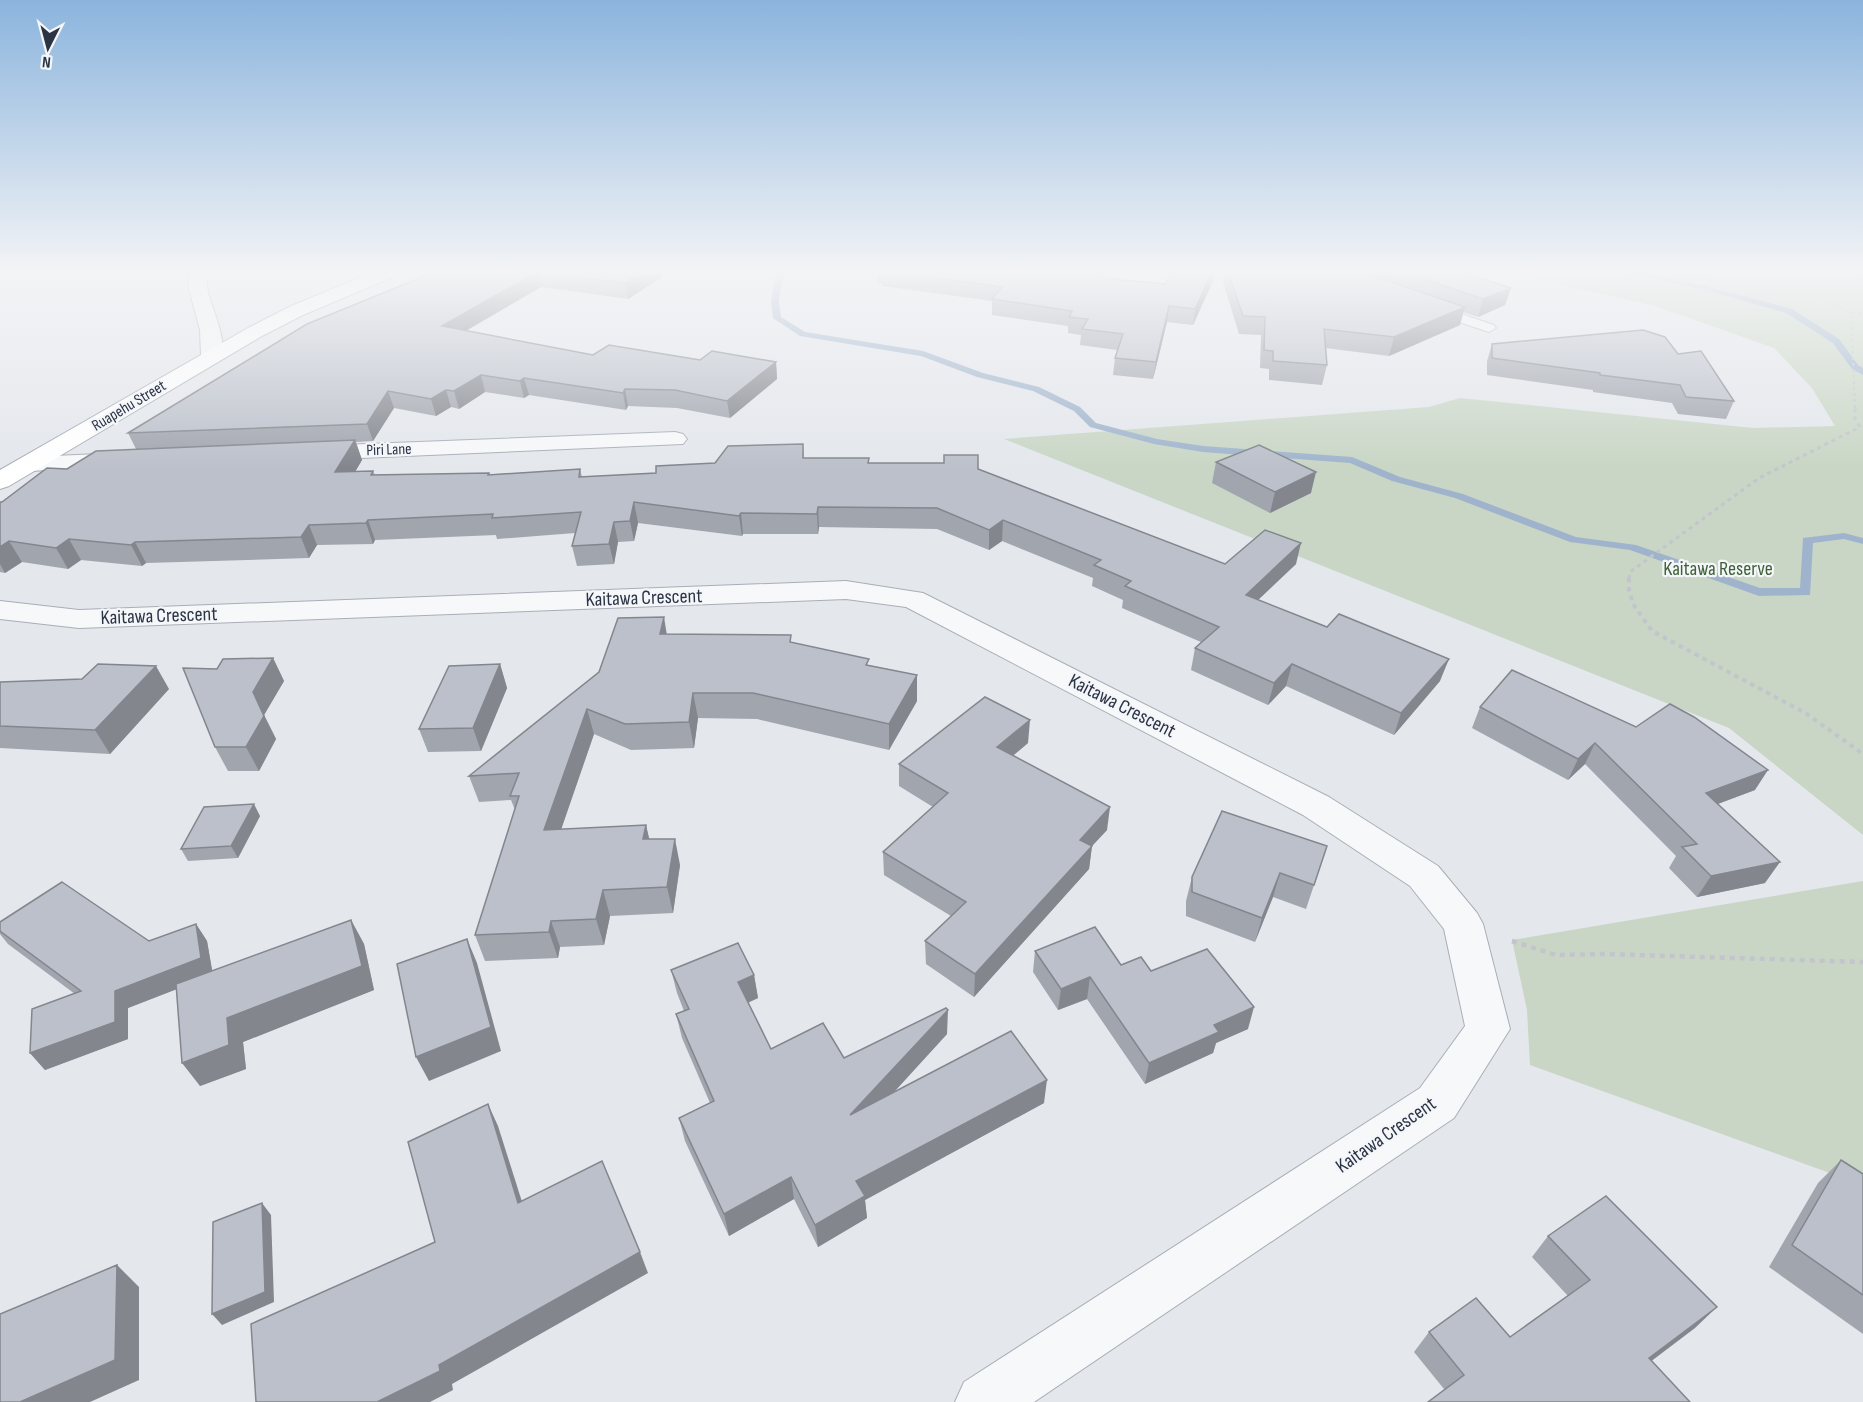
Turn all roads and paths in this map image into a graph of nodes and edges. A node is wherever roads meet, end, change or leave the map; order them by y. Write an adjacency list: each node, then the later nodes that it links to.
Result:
1 (211, 337): 4 (street)
2 (247, 337): 4 (street, Ruapehu Street)
3 (1852, 337): 11 (path)
4 (212, 356): 8 (street, Ruapehu Street)
5 (675, 439): 6 (street, Piri Lane)
6 (293, 453)
7 (150, 459): 8 (street)
8 (31, 464): 9 (street, Ruapehu Street)
9 (0, 481)
10 (0, 610): 12 (street, Kaitawa Crescent)
11 (1863, 754)
12 (1463, 924): 13 (path); 14 (street, Kaitawa Crescent)
13 (1863, 962)
14 (984, 1402)

